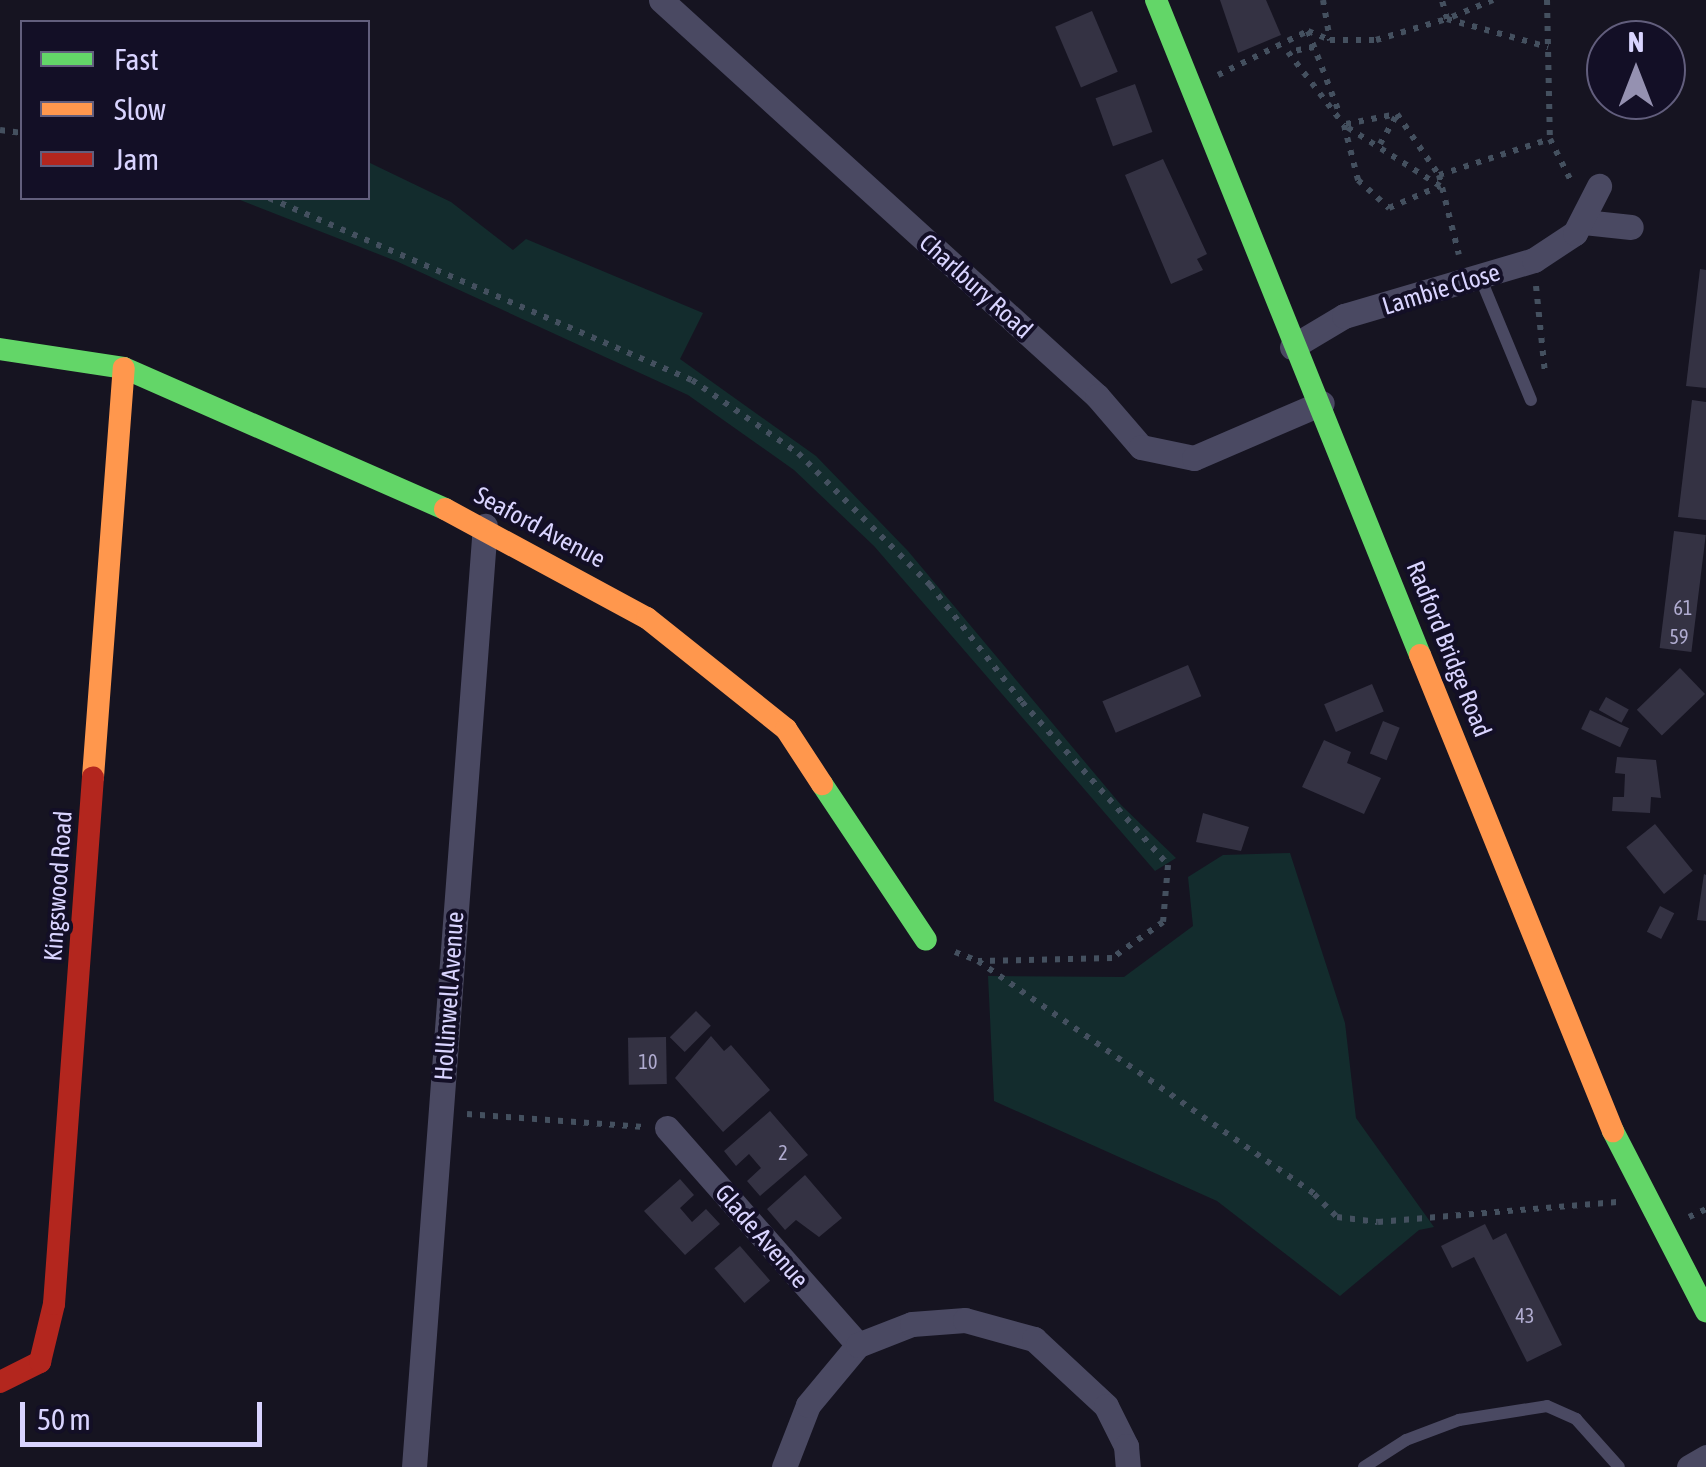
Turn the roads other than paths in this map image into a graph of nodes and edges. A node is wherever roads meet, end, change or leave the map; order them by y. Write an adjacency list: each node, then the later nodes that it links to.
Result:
1 (662, 0): 9 (street, Charlbury Road)
2 (1156, 0): 5 (street, Radford Bridge Road)
3 (1631, 227): 4 (street, Lambie Close)
4 (1472, 279): 5 (street, Lambie Close); 8 (lane)
5 (1292, 347): 9 (street, Radford Bridge Road)
6 (0, 348): 7 (street, Seaford Avenue)
7 (124, 368): 10 (street, Seaford Avenue); 15 (street, Kingswood Road)
8 (1531, 400)
9 (1322, 402): 13 (street, Radford Bridge Road)
10 (486, 526): 11 (street, Seaford Avenue); 17 (street, Hollinwell Avenue)
11 (926, 940)
12 (667, 1128): 14 (street, Glade Avenue)
13 (1706, 1311)
14 (858, 1344): 18 (street); 19 (street)
15 (0, 1382)
16 (1706, 1457): 22 (street)
17 (414, 1467)
18 (784, 1467)
19 (1128, 1467)
20 (1364, 1467): 21 (lane)
21 (1619, 1467)
22 (1689, 1467)

